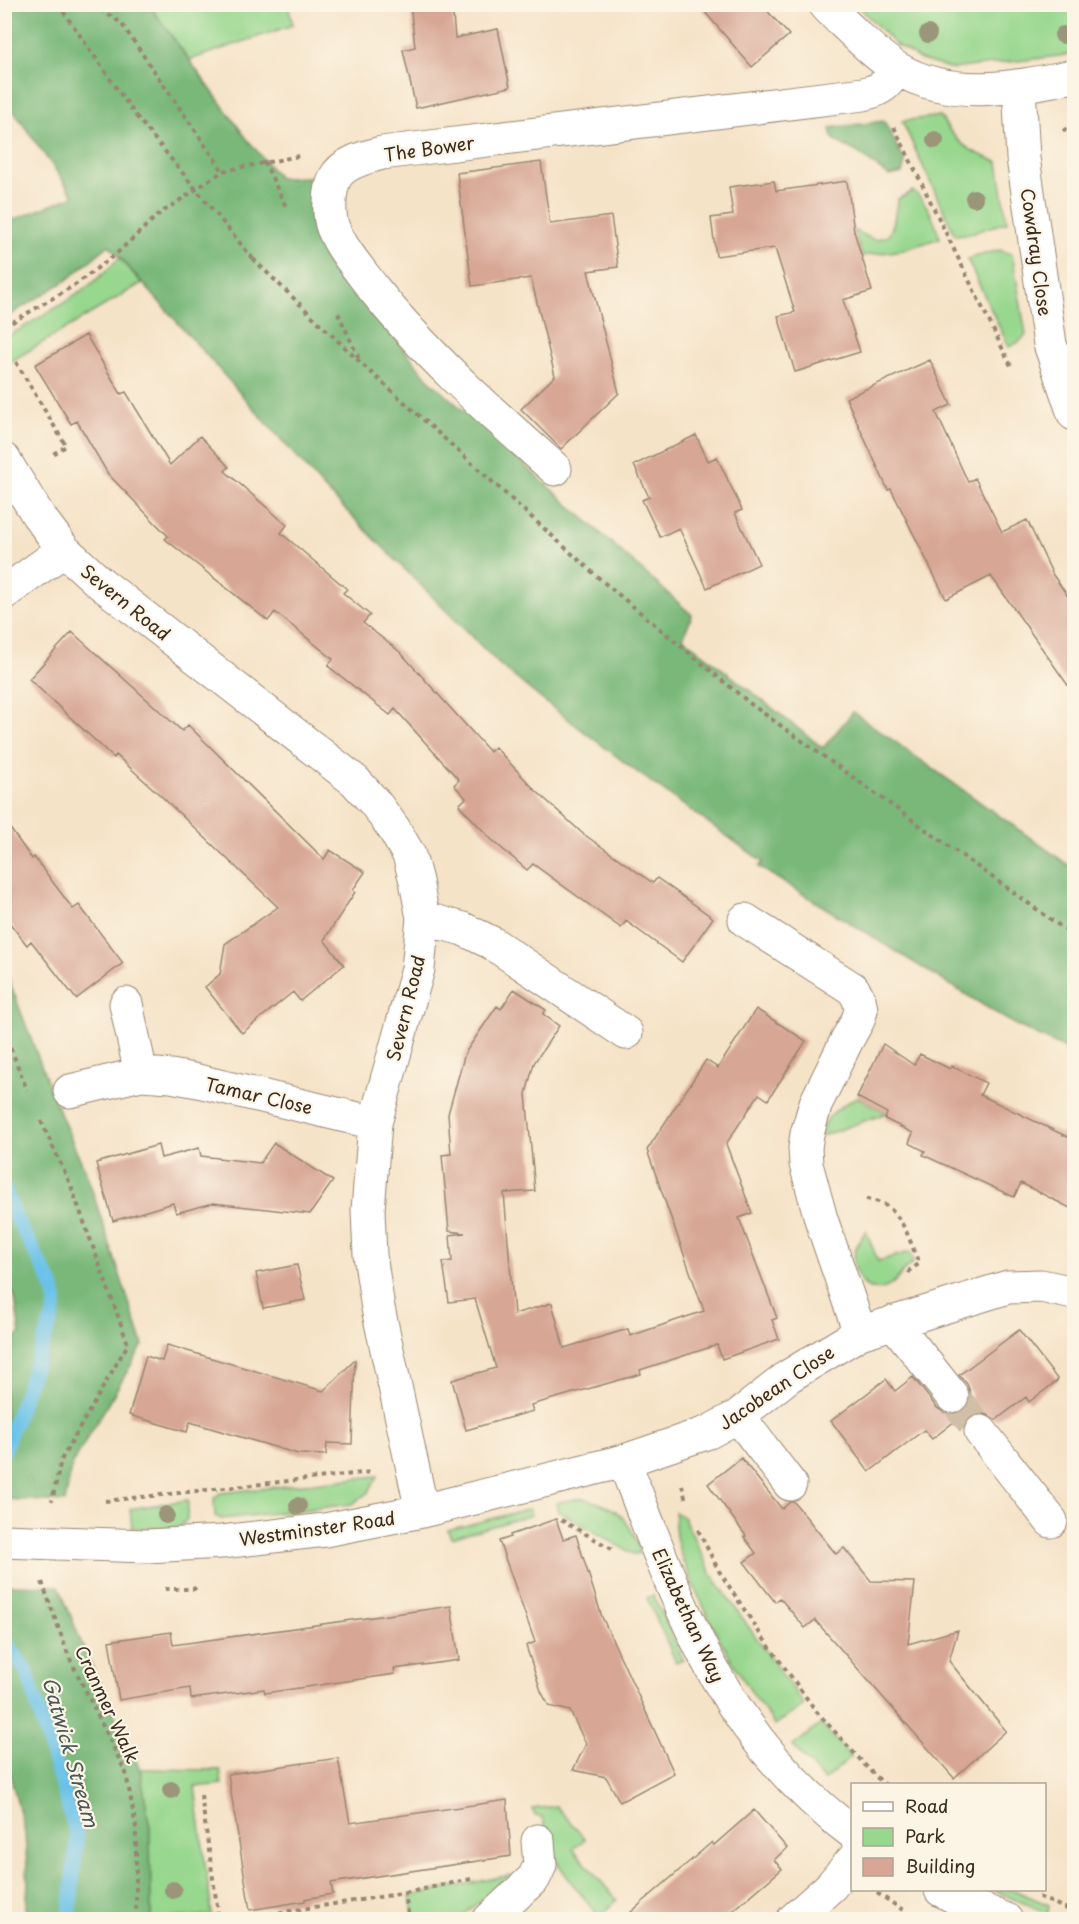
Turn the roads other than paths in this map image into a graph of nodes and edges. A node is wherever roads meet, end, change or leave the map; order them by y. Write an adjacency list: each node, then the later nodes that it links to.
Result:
1 (825, 4): 3 (street)
2 (1074, 76): 4 (street)
3 (888, 80): 4 (street); 7 (street, The Bower)
4 (1019, 87): 5 (street, Cowdray Close)
5 (1074, 414)
6 (4, 460): 8 (street, Severn Road)
7 (555, 469)
8 (64, 550): 9 (street, Severn Road); 10 (street, Severn Road)
9 (4, 593)
10 (423, 918): 13 (street); 16 (street, Severn Road)
11 (745, 920): 19 (street)
12 (126, 1004): 14 (street)
13 (626, 1033)
14 (141, 1074): 15 (street, Tamar Close); 16 (street, Tamar Close)
15 (70, 1091)
16 (375, 1123): 25 (street, Severn Road)
17 (1074, 1293): 18 (street, Jacobean Close)
18 (896, 1321): 19 (street, Jacobean Close); 20 (street)
19 (860, 1334): 21 (street, Jacobean Close)
20 (952, 1396)
21 (738, 1416): 23 (street, Jacobean Close); 24 (street)
22 (981, 1432): 26 (street)
23 (624, 1461): 25 (street, Westminster Road); 28 (street, Elizabethan Way)
24 (790, 1484)
25 (422, 1511): 27 (street, Westminster Road, bridge)
26 (1051, 1521)
27 (4, 1541)
28 (851, 1831)
29 (538, 1841): 32 (street)
30 (851, 1862): 33 (street)
31 (943, 1891): 34 (street)
32 (489, 1920)
33 (793, 1920)
34 (1006, 1920)

